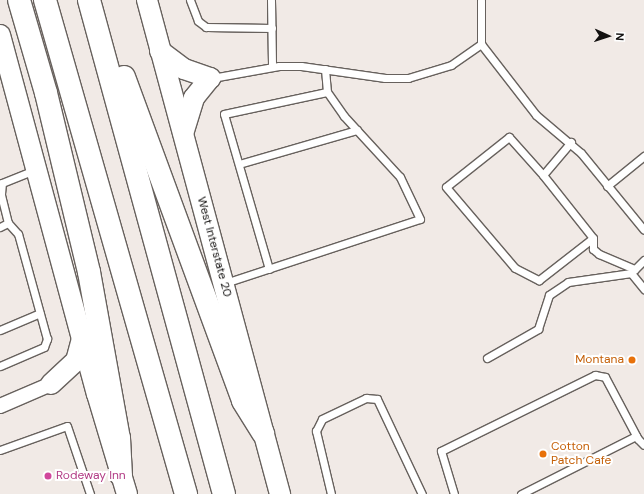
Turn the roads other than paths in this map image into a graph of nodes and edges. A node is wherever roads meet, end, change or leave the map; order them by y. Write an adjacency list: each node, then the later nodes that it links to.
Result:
1 (19, 0): 47 (highway)
2 (45, 0): 49 (highway)
3 (89, 0): 50 (highway)
4 (100, 0): 43 (highway)
5 (147, 0): 12 (main road, West Interstate 20)
6 (190, 0): 9 (lane)
7 (271, 0): 9 (lane)
8 (481, 0): 11 (lane)
9 (272, 28): 13 (lane)
10 (0, 35): 22 (main road)
11 (481, 44): 14 (lane); 19 (lane)
12 (160, 51): 15 (main road); 18 (main road, West Interstate 20)
13 (272, 67): 14 (lane); 15 (lane)
14 (325, 69): 16 (lane)
15 (210, 78): 18 (main road)
16 (327, 92): 17 (lane); 21 (lane)
17 (357, 130): 21 (lane); 31 (lane)
18 (183, 133): 33 (main road, West Interstate 20)
19 (571, 142): 23 (lane); 25 (lane)
20 (644, 156): 25 (lane)
21 (239, 164): 31 (lane)
22 (37, 169): 24 (lane); 37 (main road)
23 (543, 174): 29 (lane); 29 (lane)
24 (1, 181): 26 (lane)
25 (607, 186): 28 (lane)
26 (8, 223): 27 (lane); 35 (lane)
27 (0, 227)
28 (644, 230)
29 (593, 238): 32 (lane)
30 (644, 260): 32 (lane)
31 (269, 269): 33 (lane)
32 (633, 271): 34 (lane); 38 (lane)
33 (224, 284): 43 (main road, West Interstate 20)
34 (644, 289)
35 (40, 313): 36 (lane); 39 (lane)
36 (0, 330)
37 (82, 339): 40 (main road); 41 (main road)
38 (487, 358)
39 (0, 366)
40 (51, 384): 41 (main road); 42 (street)
41 (97, 394): 47 (main road)
42 (0, 406)
43 (263, 433): 51 (main road, West Interstate 20)
44 (636, 436): 45 (lane); 54 (lane); 55 (lane)
45 (644, 445)
46 (0, 450): 48 (lane)
47 (124, 485)
48 (90, 494)
49 (186, 494)
50 (224, 494)
51 (280, 494)
52 (331, 494): 53 (lane)
53 (422, 494)
54 (454, 494)
55 (522, 494)

